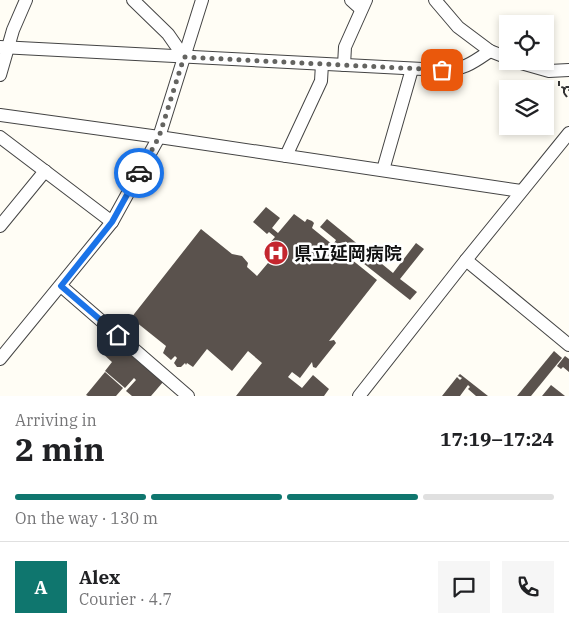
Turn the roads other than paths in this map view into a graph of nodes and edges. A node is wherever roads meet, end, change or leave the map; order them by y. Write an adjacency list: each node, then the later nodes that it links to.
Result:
1 (26, 0): 7 (street)
2 (133, 0): 10 (street)
3 (202, 0): 10 (street)
4 (351, 0): 6 (street)
5 (435, 0): 8 (street)
6 (364, 5): 12 (street)
7 (4, 47): 10 (street); 16 (street)
8 (490, 51): 9 (street); 13 (street)
9 (499, 54)
10 (184, 57): 11 (street); 20 (street)
11 (322, 64): 12 (street); 21 (street)
12 (344, 65): 13 (street)
13 (412, 69): 22 (street)
14 (546, 70): 15 (street)
15 (569, 70)
16 (0, 75)
17 (0, 115): 20 (street)
18 (569, 133): 24 (street)
19 (0, 137): 23 (street)
20 (159, 137): 21 (street); 25 (street)
21 (286, 156): 22 (street)
22 (383, 170): 24 (street)
23 (45, 171): 25 (street); 26 (street)
24 (521, 191): 27 (street)
25 (112, 222): 28 (street)
26 (0, 226)
27 (466, 260): 29 (street); 32 (street)
28 (61, 286): 30 (street); 31 (street)
29 (569, 345)
30 (0, 359)
31 (188, 396)
32 (359, 396)

